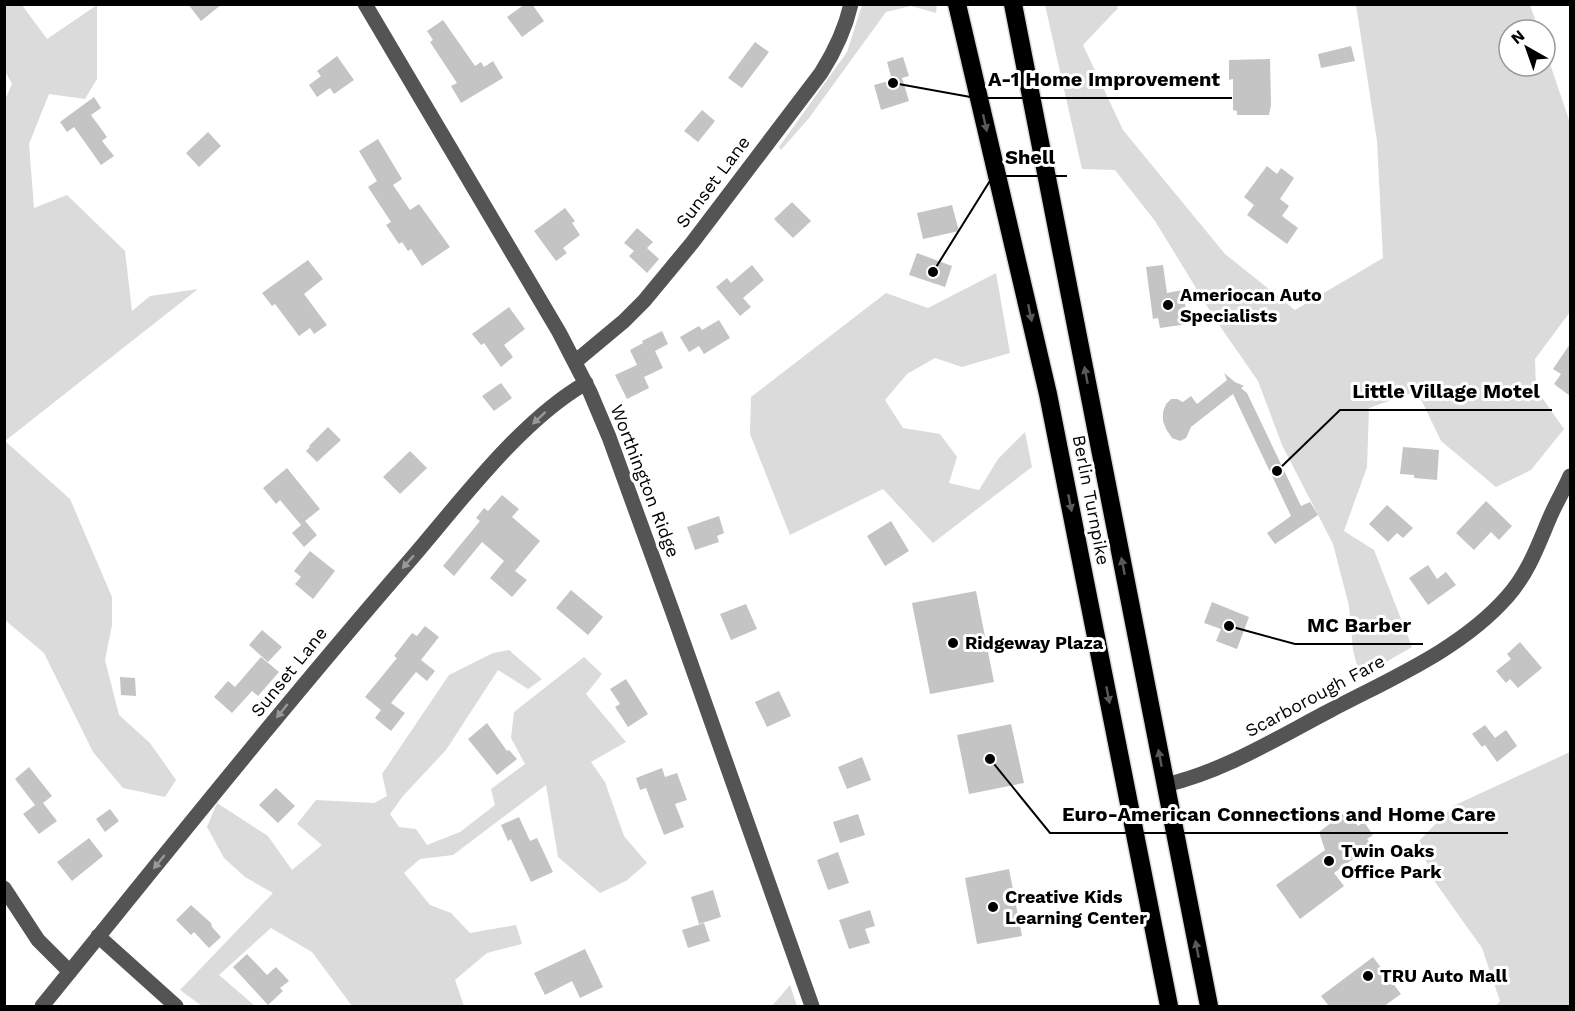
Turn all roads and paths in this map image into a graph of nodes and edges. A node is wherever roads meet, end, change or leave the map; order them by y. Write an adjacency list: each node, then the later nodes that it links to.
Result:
1 (365, 4): 5 (street, Worthington Ridge)
2 (851, 4): 5 (street, Sunset Lane)
3 (957, 4): 15 (highway, Berlin Turnpike, one-way to 15)
4 (1013, 4): 8 (highway, Berlin Turnpike, one-way to 4)
5 (576, 361): 6 (street, Worthington Ridge)
6 (586, 383): 10 (street, Sunset Lane, one-way to 10); 14 (street, Worthington Ridge)
7 (1570, 477): 8 (street, Scarborough Fare)
8 (1165, 785): 16 (highway, Berlin Turnpike, one-way to 8)
9 (4, 888): 11 (street)
10 (98, 936): 11 (street, Sunset Lane); 13 (street)
11 (70, 972): 12 (street, Sunset Lane)
12 (42, 1006)
13 (176, 1006)
14 (812, 1006)
15 (1169, 1006)
16 (1209, 1006)

